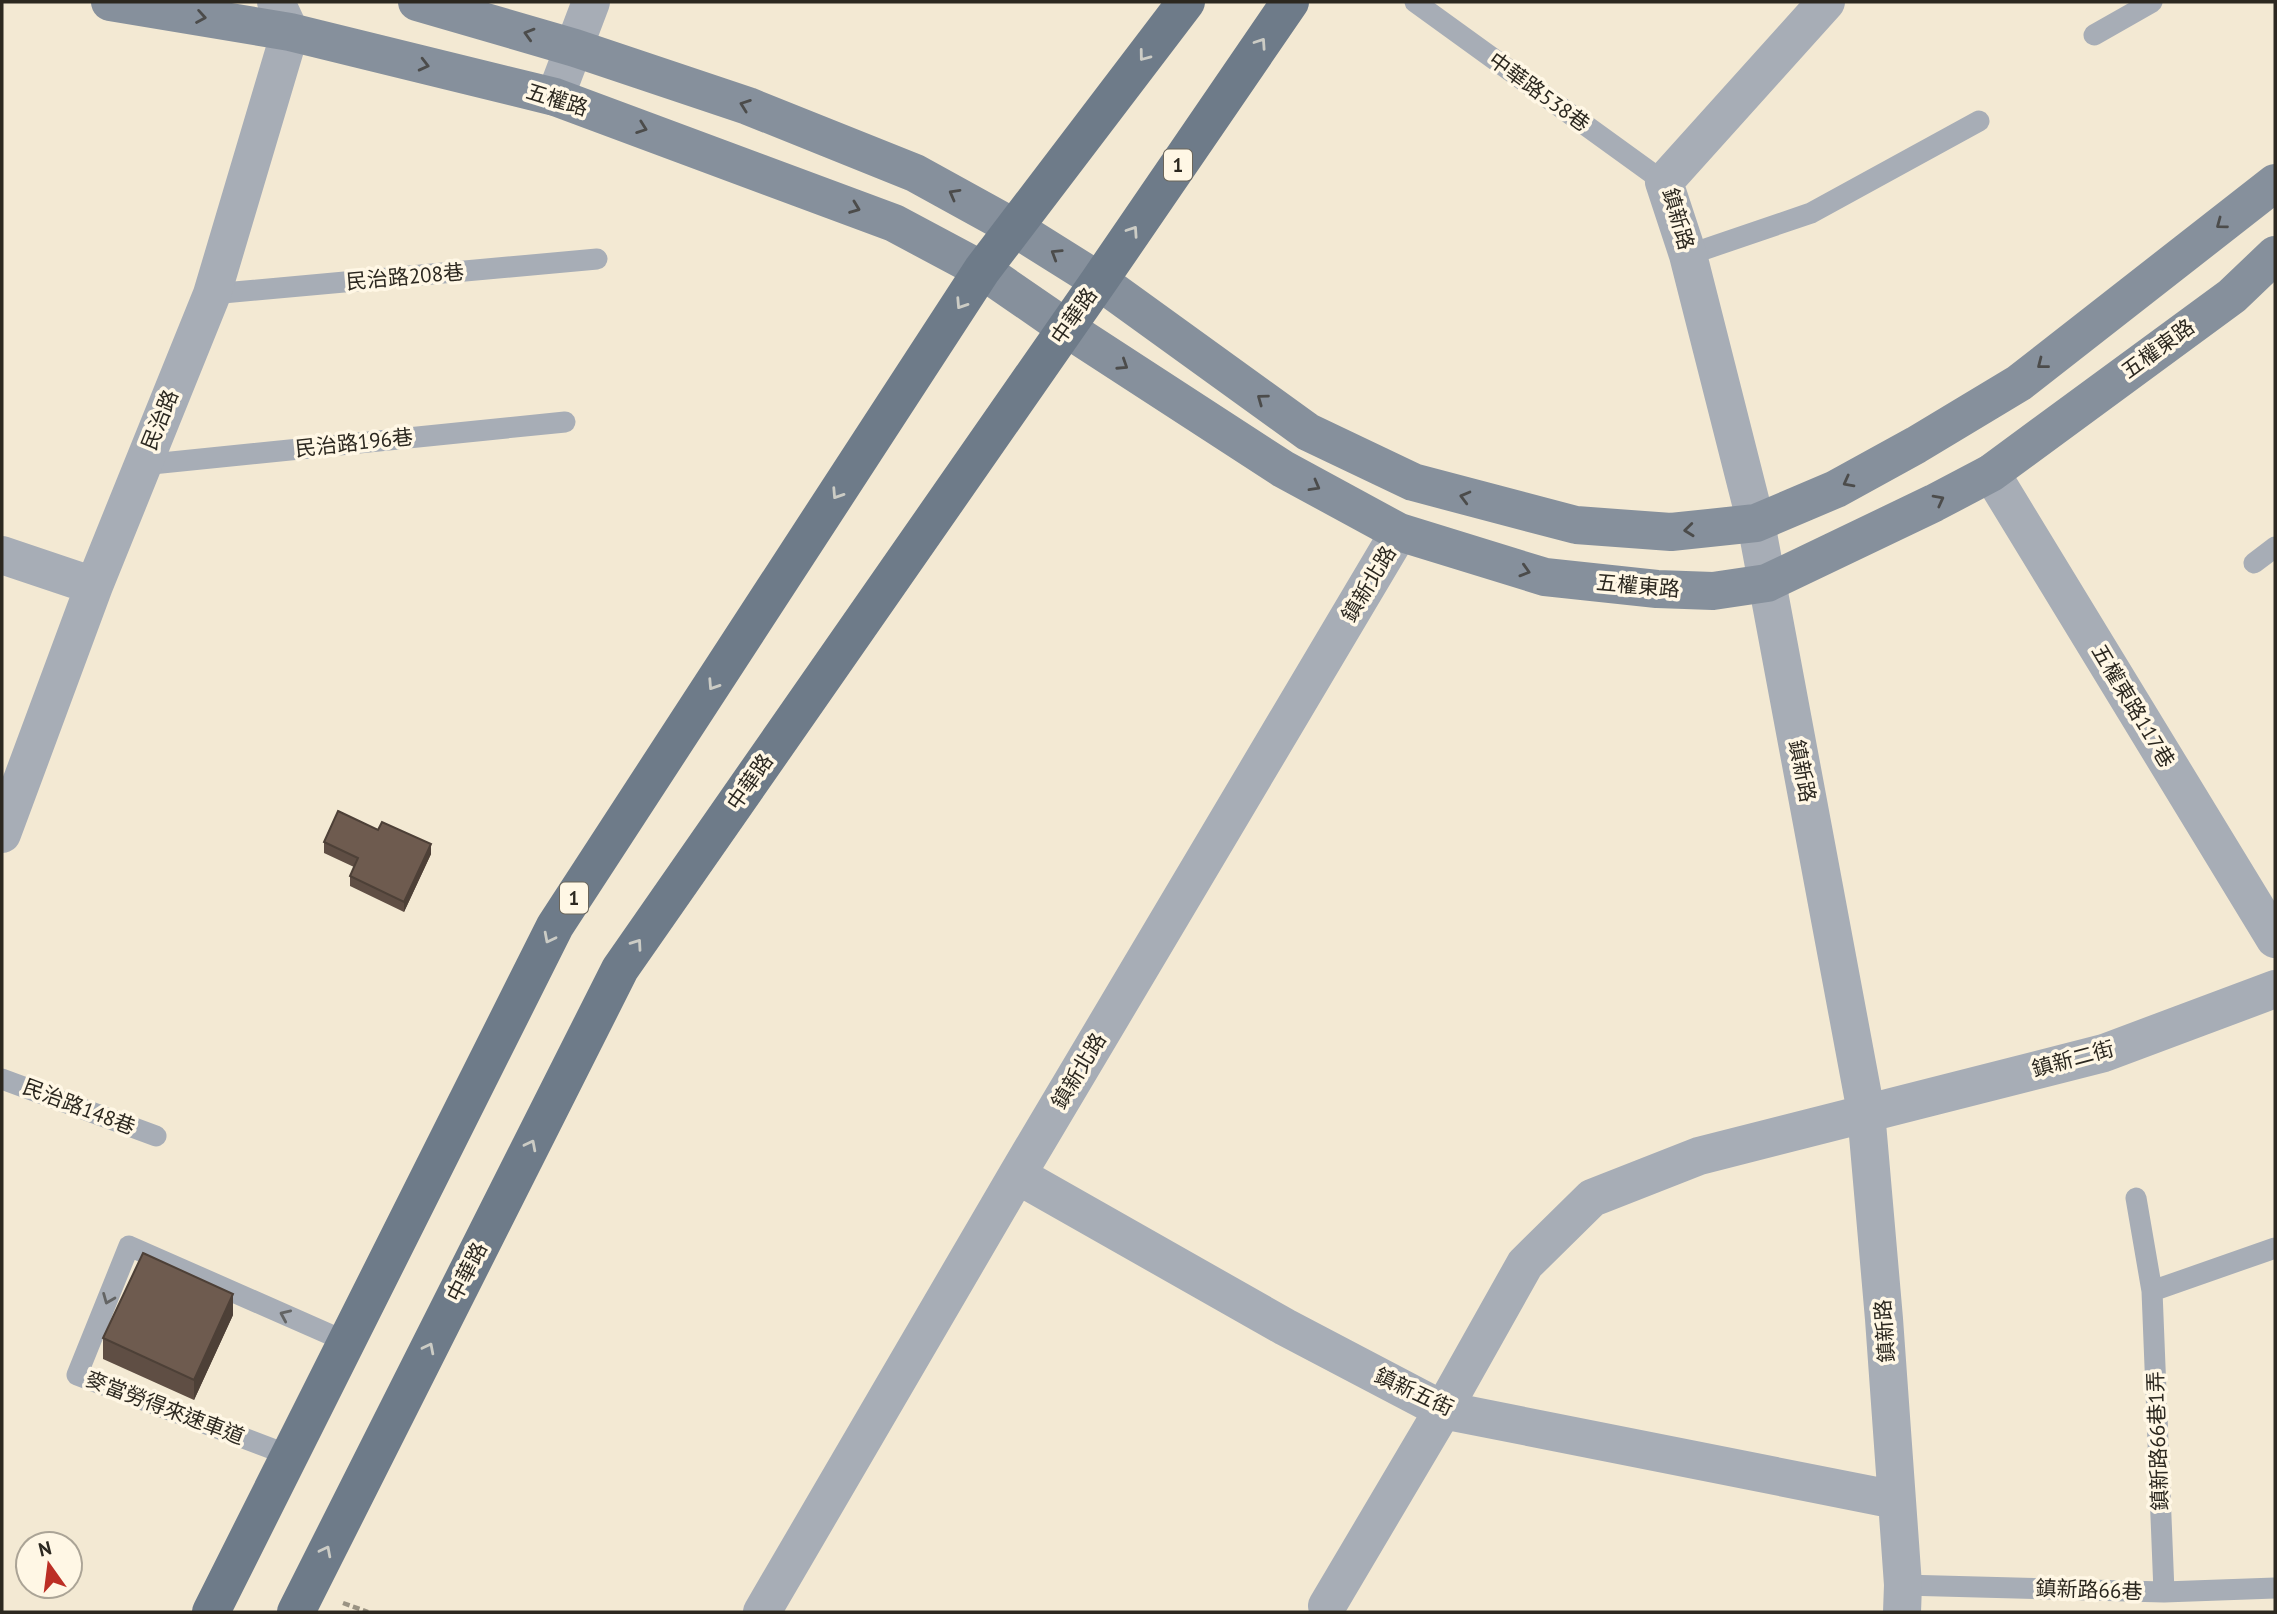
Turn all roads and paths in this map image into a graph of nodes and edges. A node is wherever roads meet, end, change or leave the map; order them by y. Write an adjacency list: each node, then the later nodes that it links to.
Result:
1 (110, 2): 9 (street, 五權路, one-way to 9)
2 (417, 2): 11 (street, one-way to 2)
3 (591, 2): 11 (street)
4 (1186, 2): 16 (main road, 1, one-way to 16)
5 (1290, 2): 21 (main road, 中華路 / 1, one-way to 5)
6 (1415, 2): 14 (lane, 中華路538巷)
7 (1826, 2): 14 (street, 鎮新路)
8 (2152, 2): 10 (lane)
9 (283, 17): 12 (street, 五權路, one-way to 12); 22 (street, 民治路)
10 (2094, 35)
11 (575, 48): 12 (street); 16 (street, one-way to 11)
12 (555, 97): 20 (street, 五權路, one-way to 20)
13 (1979, 121): 17 (lane)
14 (1664, 182): 17 (street, 鎮新路)
15 (2270, 198): 27 (street, one-way to 27)
16 (1013, 228): 20 (main road, 1); 21 (street, one-way to 16)
17 (1688, 255): 27 (street, 鎮新路)
18 (2275, 255): 26 (street, 五權東路)
19 (597, 259): 22 (lane, 民治路208巷)
20 (982, 270): 23 (street, 五權東路); 44 (main road, 1, one-way to 44)
21 (1100, 281): 23 (main road, 中華路 / 1); 27 (street, one-way to 21)
22 (212, 294): 25 (street, 民治路)
23 (1066, 328): 28 (street, 五權東路, one-way to 28); 53 (main road, 中華路 / 1, one-way to 23)
24 (565, 422): 25 (lane, 民治路196巷)
25 (142, 465): 33 (street, 民治路)
26 (1991, 473): 32 (street, 五權東路, one-way to 26); 35 (street, 五權東路117巷)
27 (1756, 523): 32 (street, 鎮新路)
28 (1399, 532): 32 (street, 五權東路, one-way to 32); 40 (street, 鎮新北路)
29 (2275, 547): 31 (lane)
30 (2, 555): 33 (street)
31 (2253, 563)
32 (1767, 583): 38 (street, 鎮新路)
33 (94, 586): 34 (street, 民治路)
34 (2, 834)
35 (2275, 939)
36 (2275, 989): 38 (street, 鎮新二街)
37 (2, 1079): 39 (lane, 民治路148巷)
38 (1866, 1112): 45 (street, 鎮新二街); 47 (street, 鎮新路)
39 (156, 1136)
40 (1017, 1175): 45 (street, 鎮新五街); 54 (street, 鎮新北路)
41 (2136, 1198): 43 (lane, 鎮新路66巷1弄)
42 (2275, 1248): 43 (lane)
43 (2152, 1291): 49 (lane, 鎮新路66巷1弄)
44 (347, 1342): 46 (main road, 1); 46 (lane, 麥當勞得來速車道, one-way to 46)
45 (1443, 1410): 47 (street, 鎮新五街); 51 (street, 鎮新二街)
46 (291, 1456): 52 (main road, 1)
47 (1896, 1500): 50 (street, 鎮新路)
48 (2275, 1588): 49 (lane, 鎮新路66巷)
49 (2164, 1592): 50 (lane, 鎮新路66巷)
50 (1903, 1599)
51 (1327, 1606)
52 (211, 1612)
53 (296, 1612)
54 (762, 1612)

